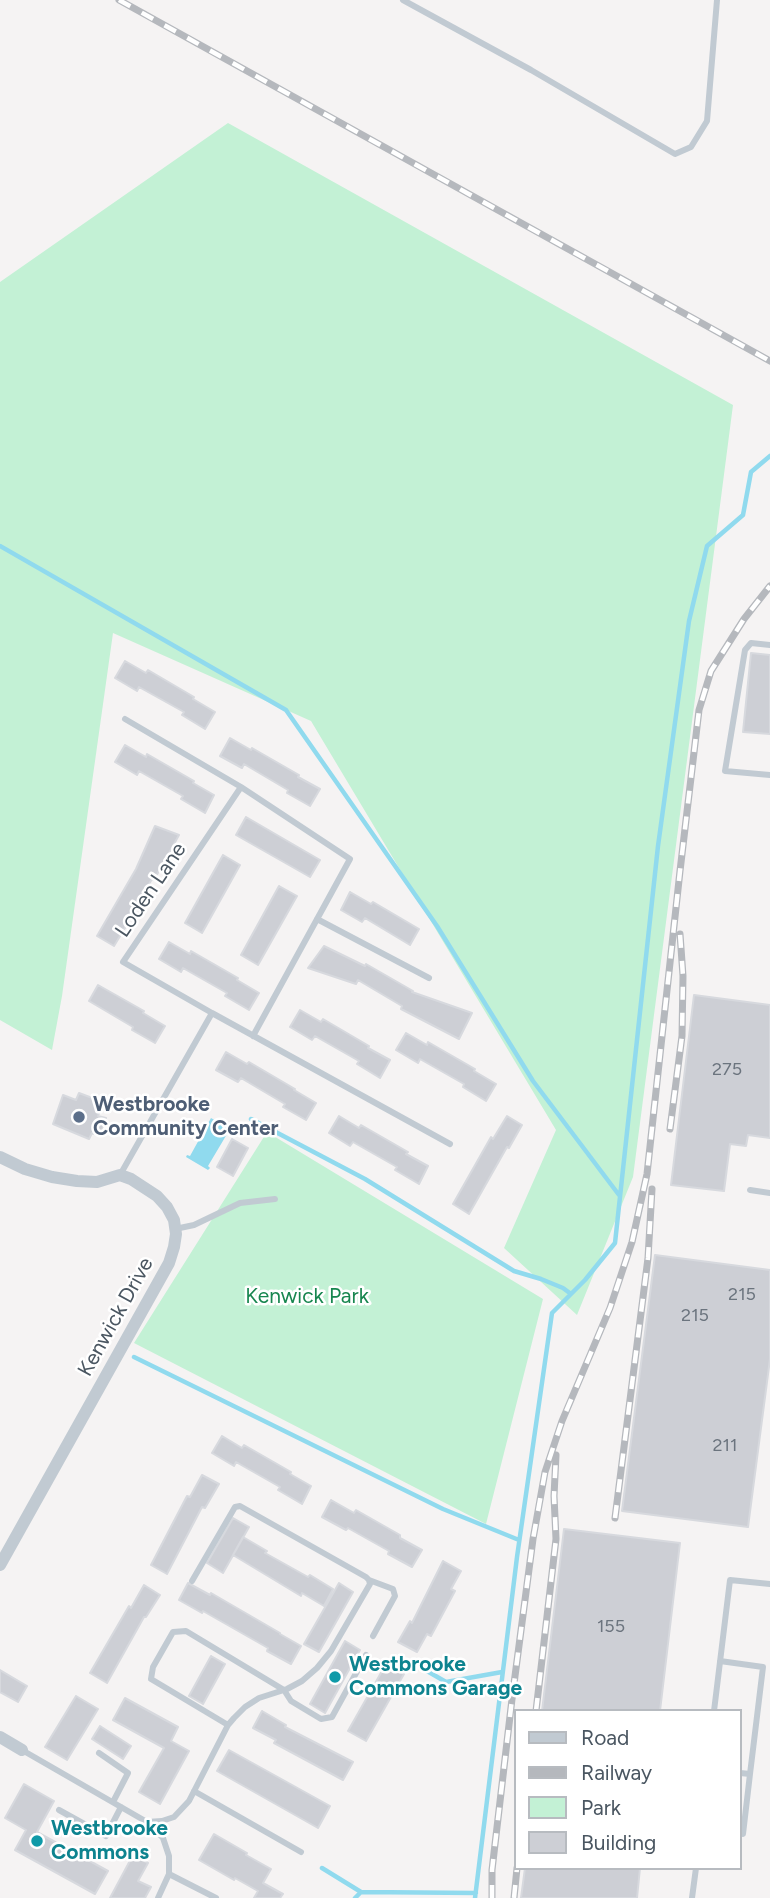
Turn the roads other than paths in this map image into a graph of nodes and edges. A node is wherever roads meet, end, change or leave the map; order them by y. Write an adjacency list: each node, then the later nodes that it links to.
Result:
1 (403, 0): 2 (lane)
2 (717, 0)
3 (770, 645): 5 (lane)
4 (125, 719): 6 (lane)
5 (770, 775)
6 (241, 786): 7 (lane); 9 (lane, Loden Lane)
7 (317, 919): 8 (lane); 10 (lane)
8 (429, 978)
9 (212, 1013): 10 (lane, Loden Lane); 13 (lane)
10 (253, 1036): 11 (lane, Loden Lane)
11 (450, 1144)
12 (0, 1157): 13 (street)
13 (120, 1175): 17 (street)
14 (750, 1190): 15 (lane)
15 (770, 1193)
16 (275, 1199): 17 (lane)
17 (175, 1228): 18 (street, Kenwick Drive)
18 (0, 1565)
19 (369, 1580): 20 (lane); 22 (lane); 25 (lane)
20 (192, 1581)
21 (770, 1584): 24 (lane)
22 (373, 1636)
23 (366, 1655): 25 (lane)
24 (720, 1661): 26 (lane); 32 (lane)
25 (284, 1690): 27 (lane); 27 (lane)
26 (715, 1709)
27 (229, 1725): 33 (lane)
28 (0, 1737): 29 (street)
29 (22, 1750): 34 (lane)
30 (99, 1753): 34 (lane)
31 (742, 1773): 32 (lane)
32 (750, 1774): 38 (lane)
33 (194, 1791): 37 (lane); 39 (lane)
34 (113, 1802): 35 (lane)
35 (121, 1807): 36 (lane); 37 (lane)
36 (59, 1810)
37 (147, 1822): 41 (lane)
38 (743, 1834)
39 (301, 1852)
40 (696, 1870): 44 (lane)
41 (169, 1874): 42 (lane); 43 (lane)
42 (158, 1898)
43 (216, 1898)
44 (692, 1898)

